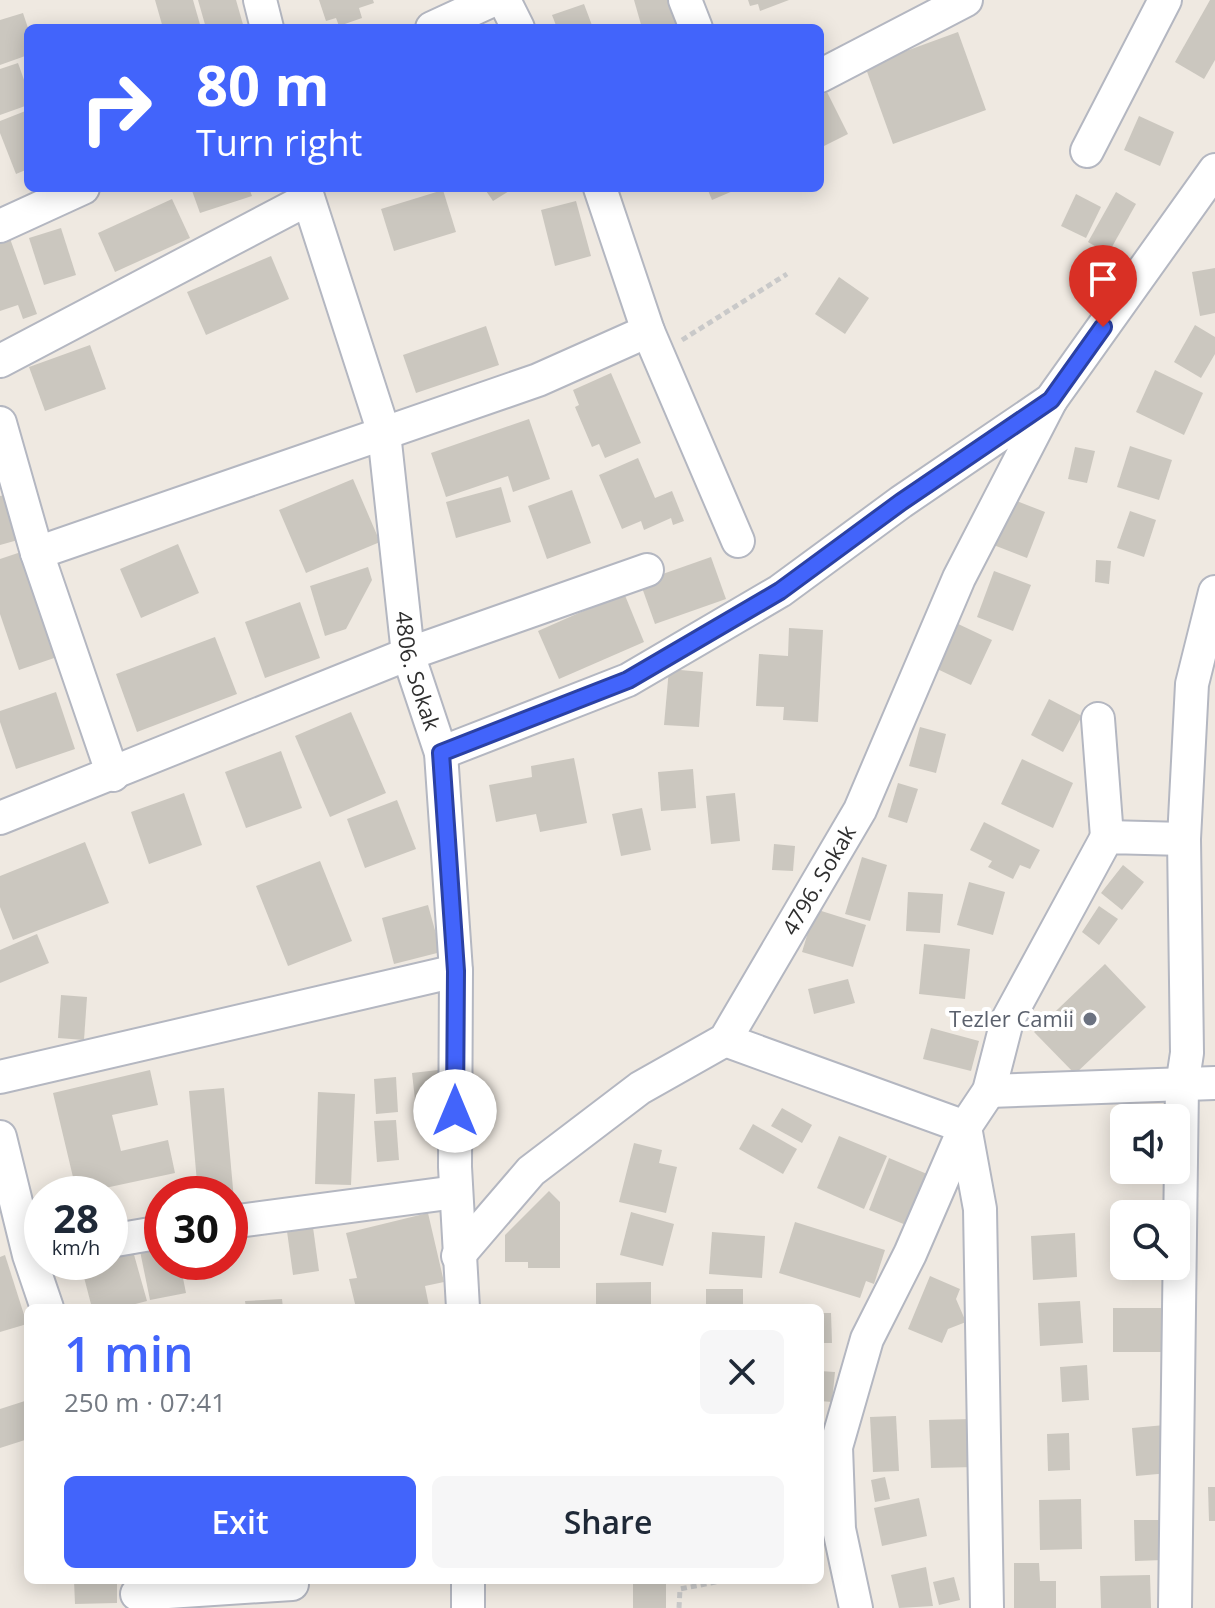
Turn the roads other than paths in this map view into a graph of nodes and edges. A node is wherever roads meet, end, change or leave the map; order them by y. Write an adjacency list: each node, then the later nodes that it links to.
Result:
1 (260, 0): 7 (street)
2 (493, 0): 8 (street)
3 (504, 0): 9 (street)
4 (685, 0): 10 (street)
5 (966, 0): 11 (street)
6 (1165, 0): 12 (street)
7 (266, 24)
8 (441, 24)
9 (516, 24)
10 (694, 24)
11 (824, 74)
12 (1087, 151)
13 (1215, 170): 20 (street)
14 (74, 192): 17 (street)
15 (601, 192): 18 (street)
16 (307, 193): 19 (street); 22 (street, 4806. Sokak)
17 (0, 226)
18 (653, 343): 22 (street); 23 (street)
19 (0, 361)
20 (1051, 400): 29 (street); 35 (street, 4796. Sokak)
21 (0, 423): 24 (street)
22 (384, 433): 24 (street); 27 (street, 4806. Sokak)
23 (738, 541)
24 (37, 553): 30 (street)
25 (647, 570): 27 (street)
26 (1215, 592): 33 (street)
27 (408, 654): 29 (street, 4806. Sokak); 30 (street)
28 (1098, 719): 32 (street)
29 (441, 753): 34 (street, 4806. Sokak)
30 (113, 775): 31 (street)
31 (0, 818)
32 (1107, 837): 33 (street); 39 (street)
33 (1184, 839): 38 (street)
34 (456, 971): 36 (street); 42 (street, 4806. Sokak)
35 (725, 1040): 40 (street); 45 (street)
36 (0, 1077)
37 (1215, 1083): 38 (street)
38 (1182, 1086): 39 (street); 55 (street)
39 (989, 1091): 40 (street)
40 (965, 1127): 53 (street); 54 (street)
41 (0, 1137): 44 (street)
42 (456, 1192): 43 (street); 45 (street, 4806. Sokak)
43 (248, 1220)
44 (24, 1253)
45 (458, 1256): 48 (street, 4806. Sokak)
46 (35, 1280): 47 (street)
47 (45, 1304)
48 (463, 1304)
49 (292, 1584): 51 (street)
50 (468, 1584): 52 (street)
51 (137, 1594)
52 (468, 1608)
53 (856, 1608)
54 (987, 1608)
55 (1175, 1608)

